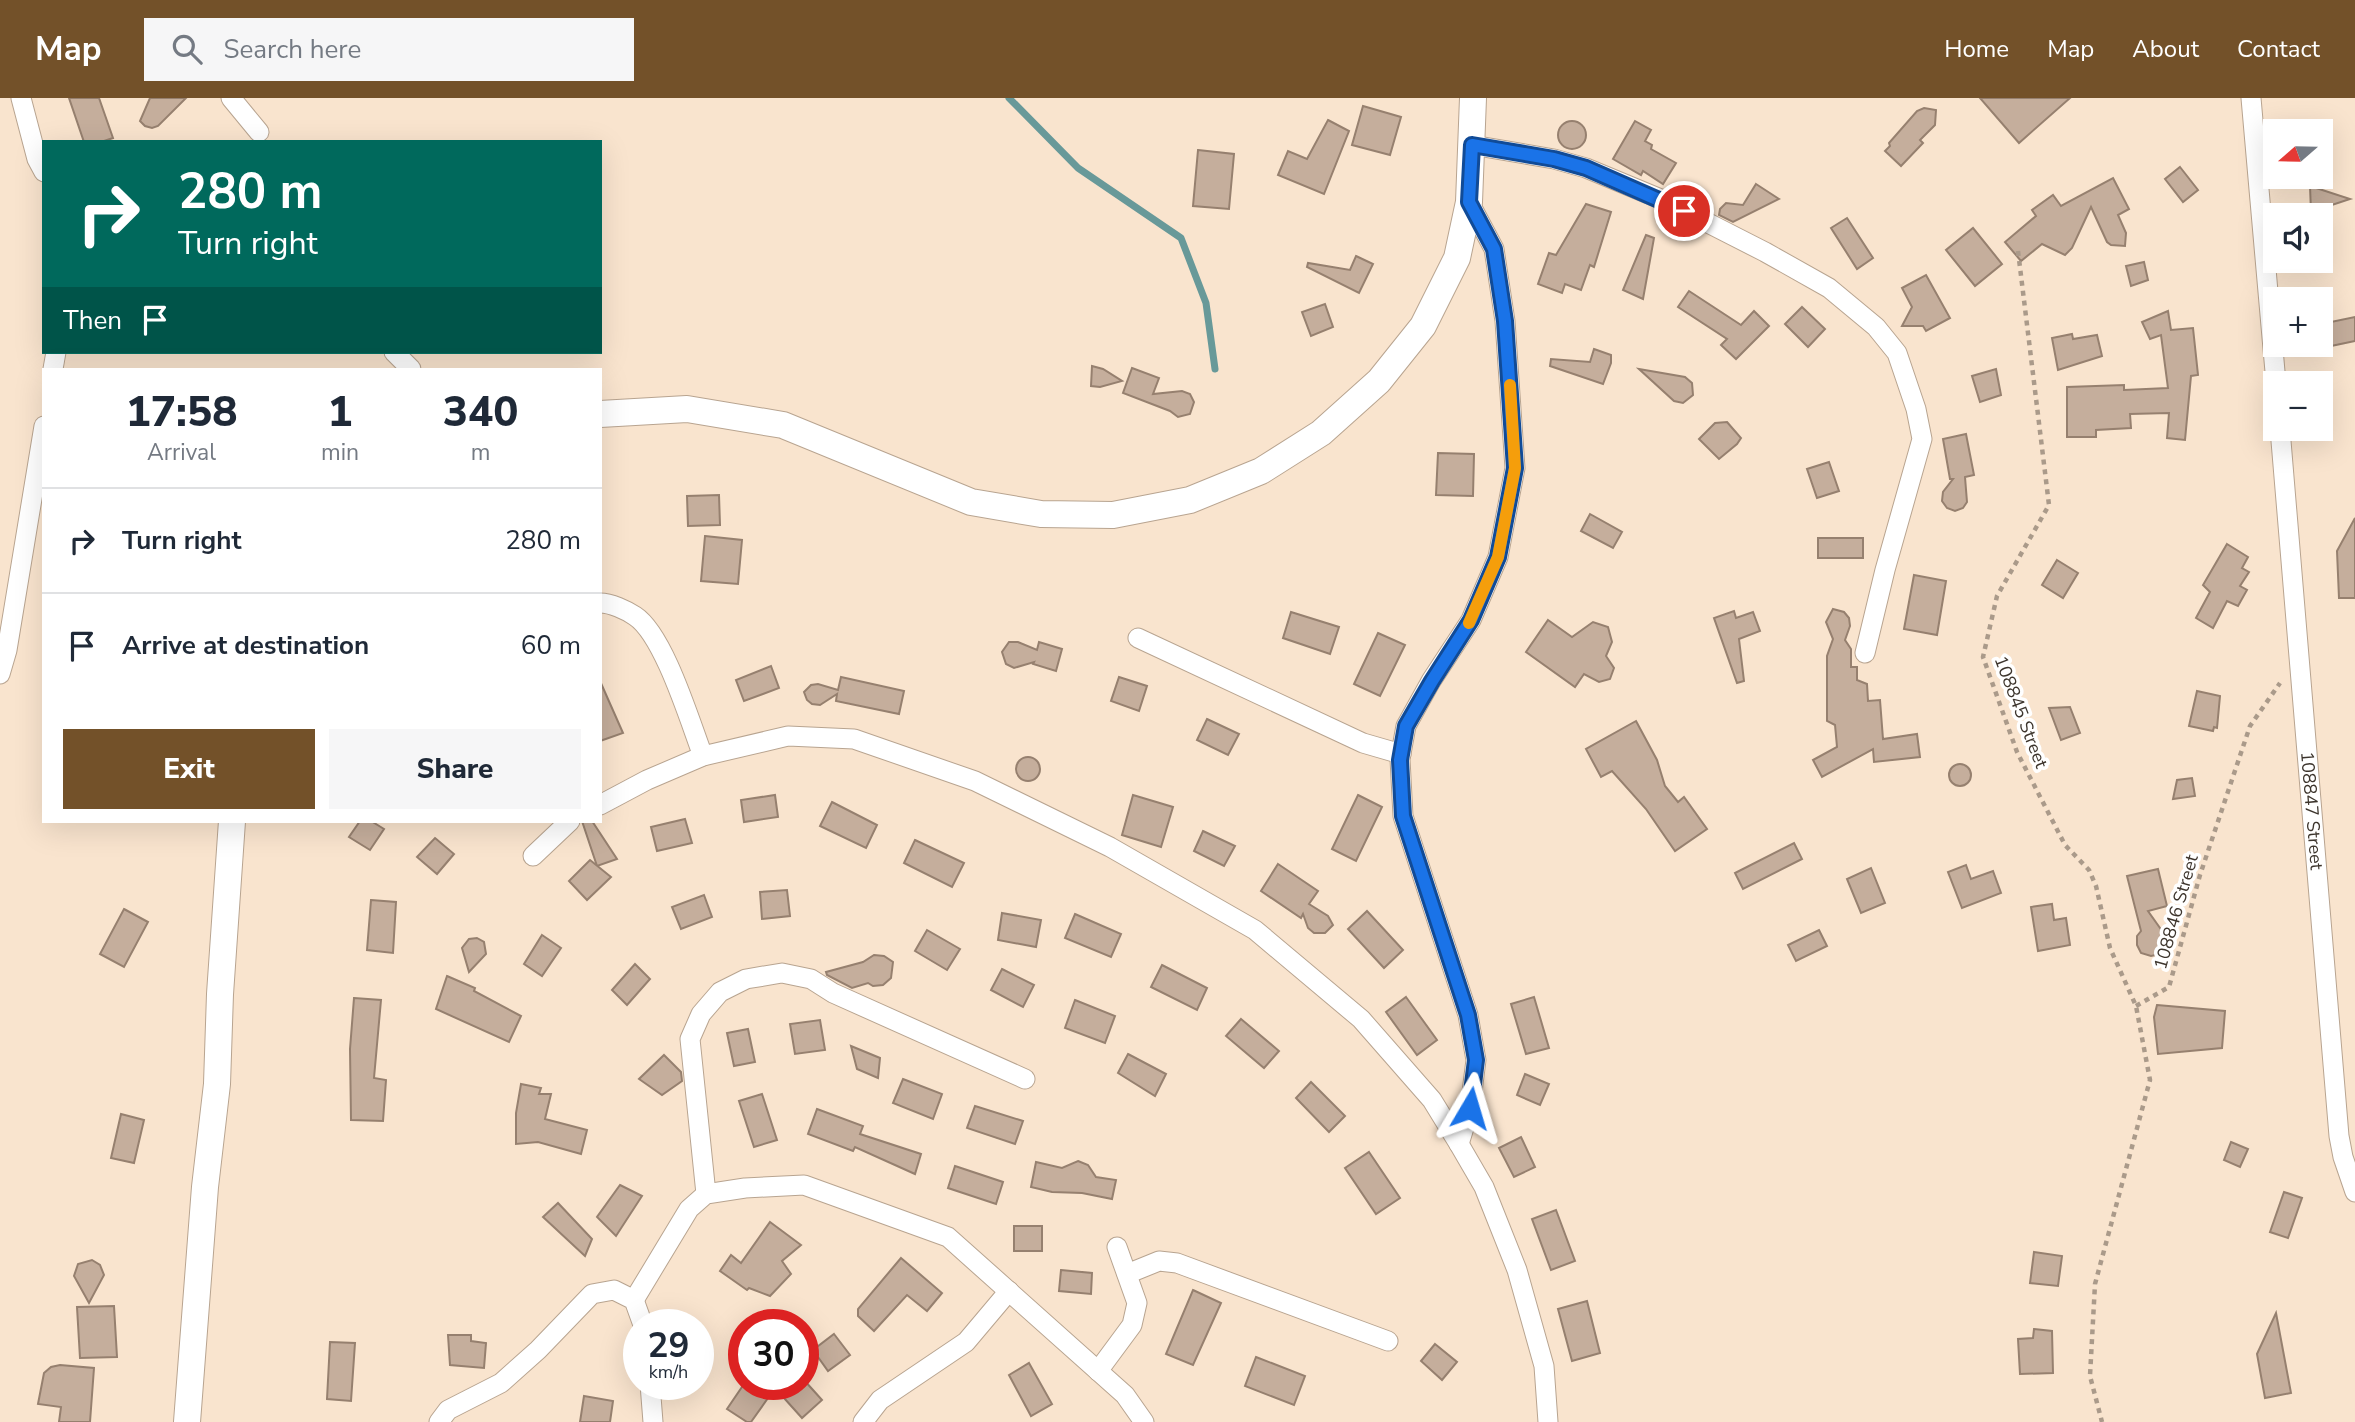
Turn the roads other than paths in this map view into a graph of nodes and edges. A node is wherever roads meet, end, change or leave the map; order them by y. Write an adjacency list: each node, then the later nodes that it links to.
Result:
1 (21, 98): 7 (street)
2 (231, 98): 5 (street)
3 (1473, 98): 6 (street)
4 (2250, 98): 11 (street)
5 (258, 132)
6 (1472, 145): 8 (street); 17 (street)
7 (42, 168)
8 (1469, 202): 12 (street); 19 (street)
9 (396, 354): 10 (street)
10 (410, 368)
11 (2275, 371)
12 (602, 414)
13 (42, 438): 18 (street)
14 (2281, 441): 27 (street, 108847 Street)
15 (602, 603): 20 (street)
16 (1138, 638): 19 (street)
17 (1865, 653)
18 (0, 674)
19 (1401, 754): 26 (street)
20 (703, 756): 21 (street); 26 (street)
21 (602, 804)
22 (232, 823): 37 (street)
23 (568, 823): 24 (street)
24 (533, 856)
25 (1025, 1079): 28 (street)
26 (1459, 1144): 42 (street)
27 (2355, 1192)
28 (706, 1194): 31 (street); 32 (street)
29 (1116, 1247): 30 (street)
30 (1127, 1274): 34 (street); 35 (street)
31 (1009, 1291): 35 (street); 40 (street)
32 (634, 1300): 33 (street); 38 (street)
33 (637, 1309)
34 (1388, 1341)
35 (1098, 1371): 41 (street)
36 (651, 1400): 39 (street)
37 (187, 1422)
38 (439, 1422)
39 (653, 1422)
40 (863, 1422)
41 (1143, 1422)
42 (1548, 1422)

